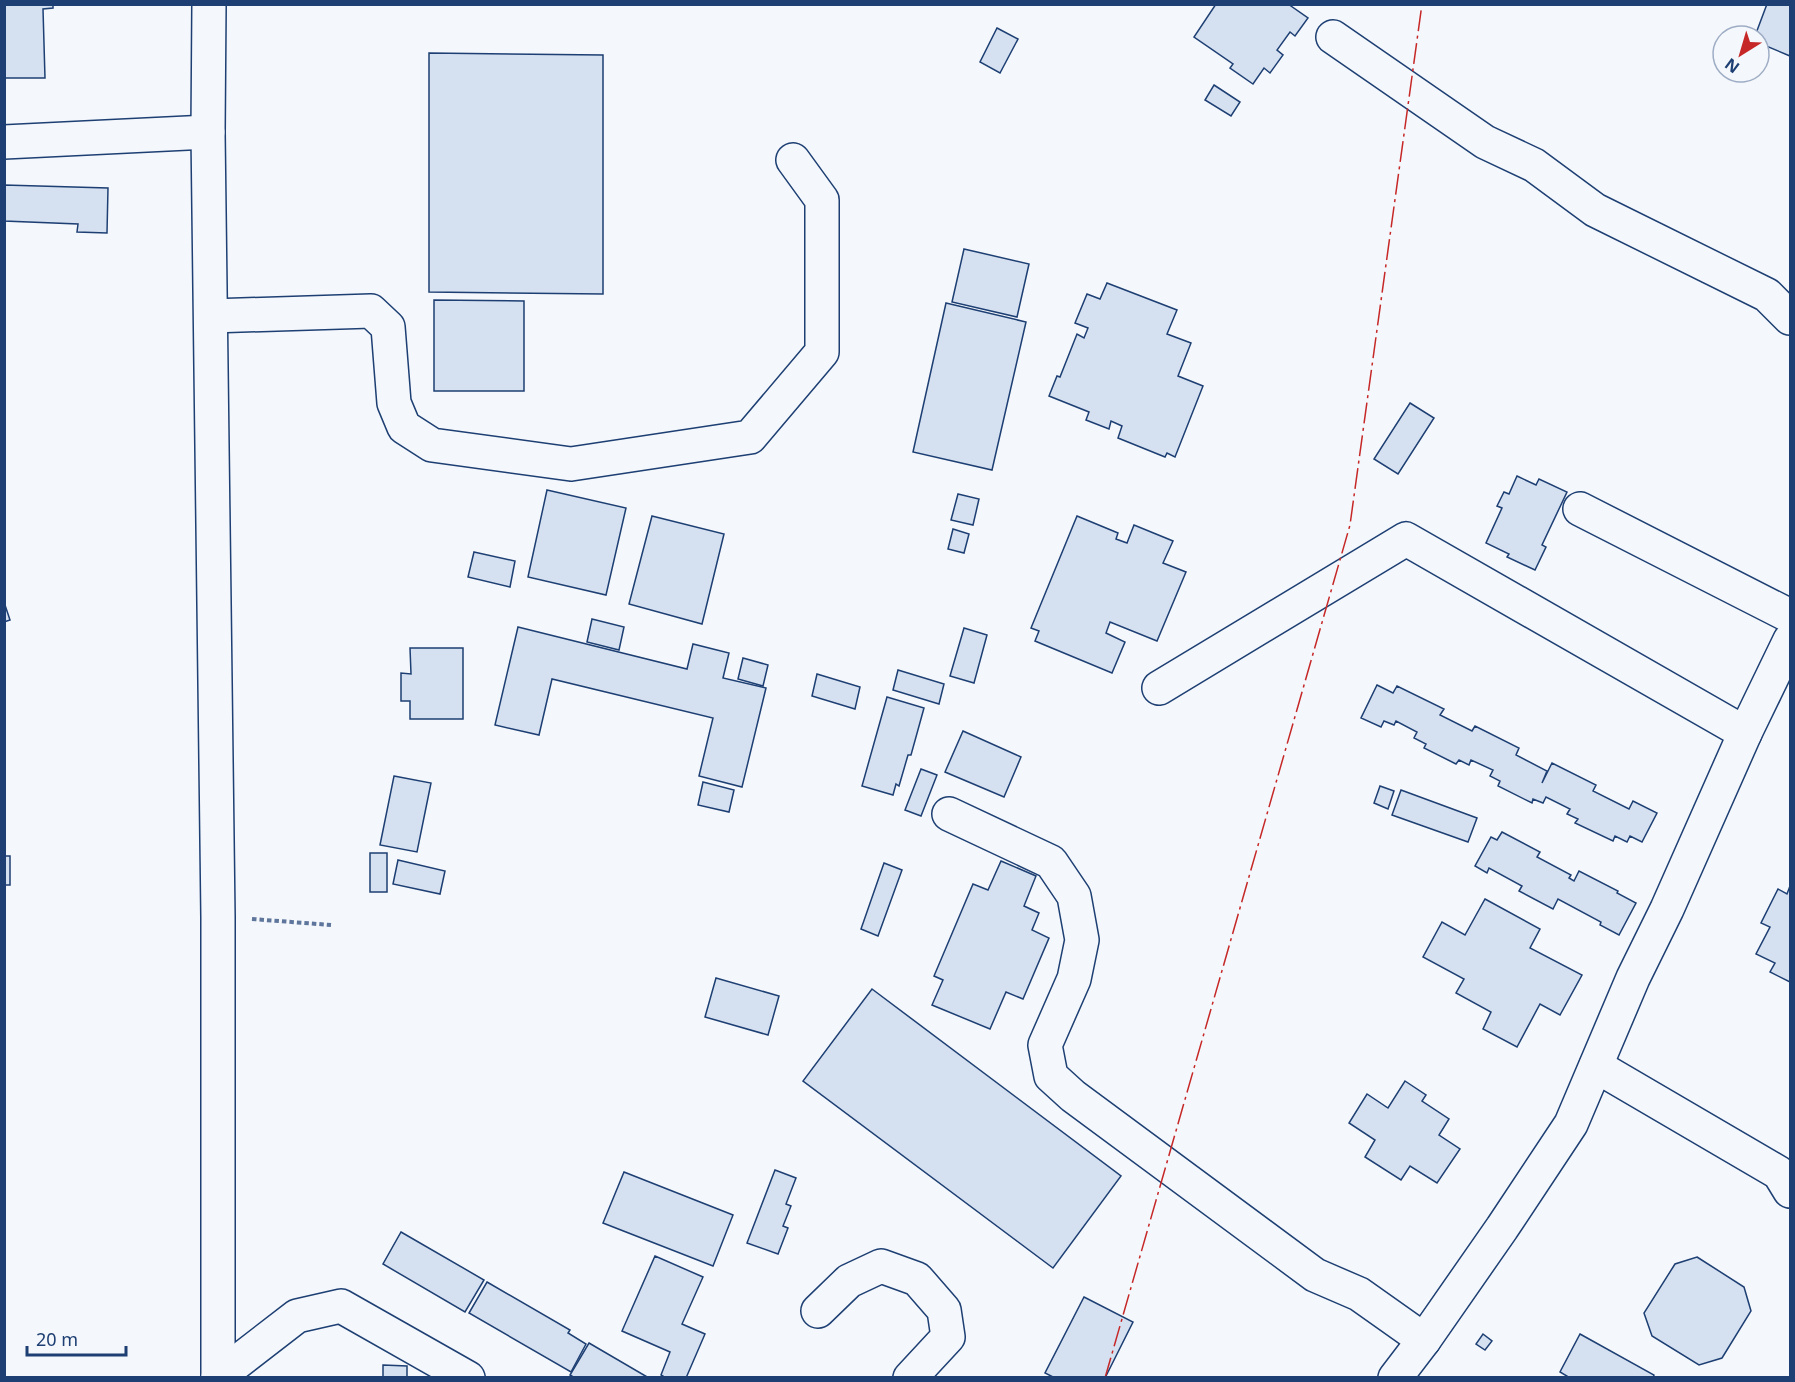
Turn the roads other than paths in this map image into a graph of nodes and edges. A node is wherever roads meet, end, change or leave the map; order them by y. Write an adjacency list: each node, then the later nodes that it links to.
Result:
1 (209, 4): 3 (main road)
2 (1333, 37): 7 (main road)
3 (208, 132): 4 (main road); 6 (main road)
4 (4, 142)
5 (793, 160): 6 (main road)
6 (210, 316): 18 (main road)
7 (1791, 318)
8 (1580, 509): 9 (main road)
9 (1791, 616)
10 (1791, 640): 12 (main road)
11 (1159, 688): 12 (main road)
12 (1745, 733): 14 (main road)
13 (949, 814): 17 (main road)
14 (1596, 1066): 15 (main road); 17 (main road)
15 (1791, 1191)
16 (818, 1311): 20 (main road)
17 (1424, 1340): 21 (main road)
18 (218, 1377): 19 (main road)
19 (468, 1377)
20 (910, 1377)
21 (1395, 1377)

